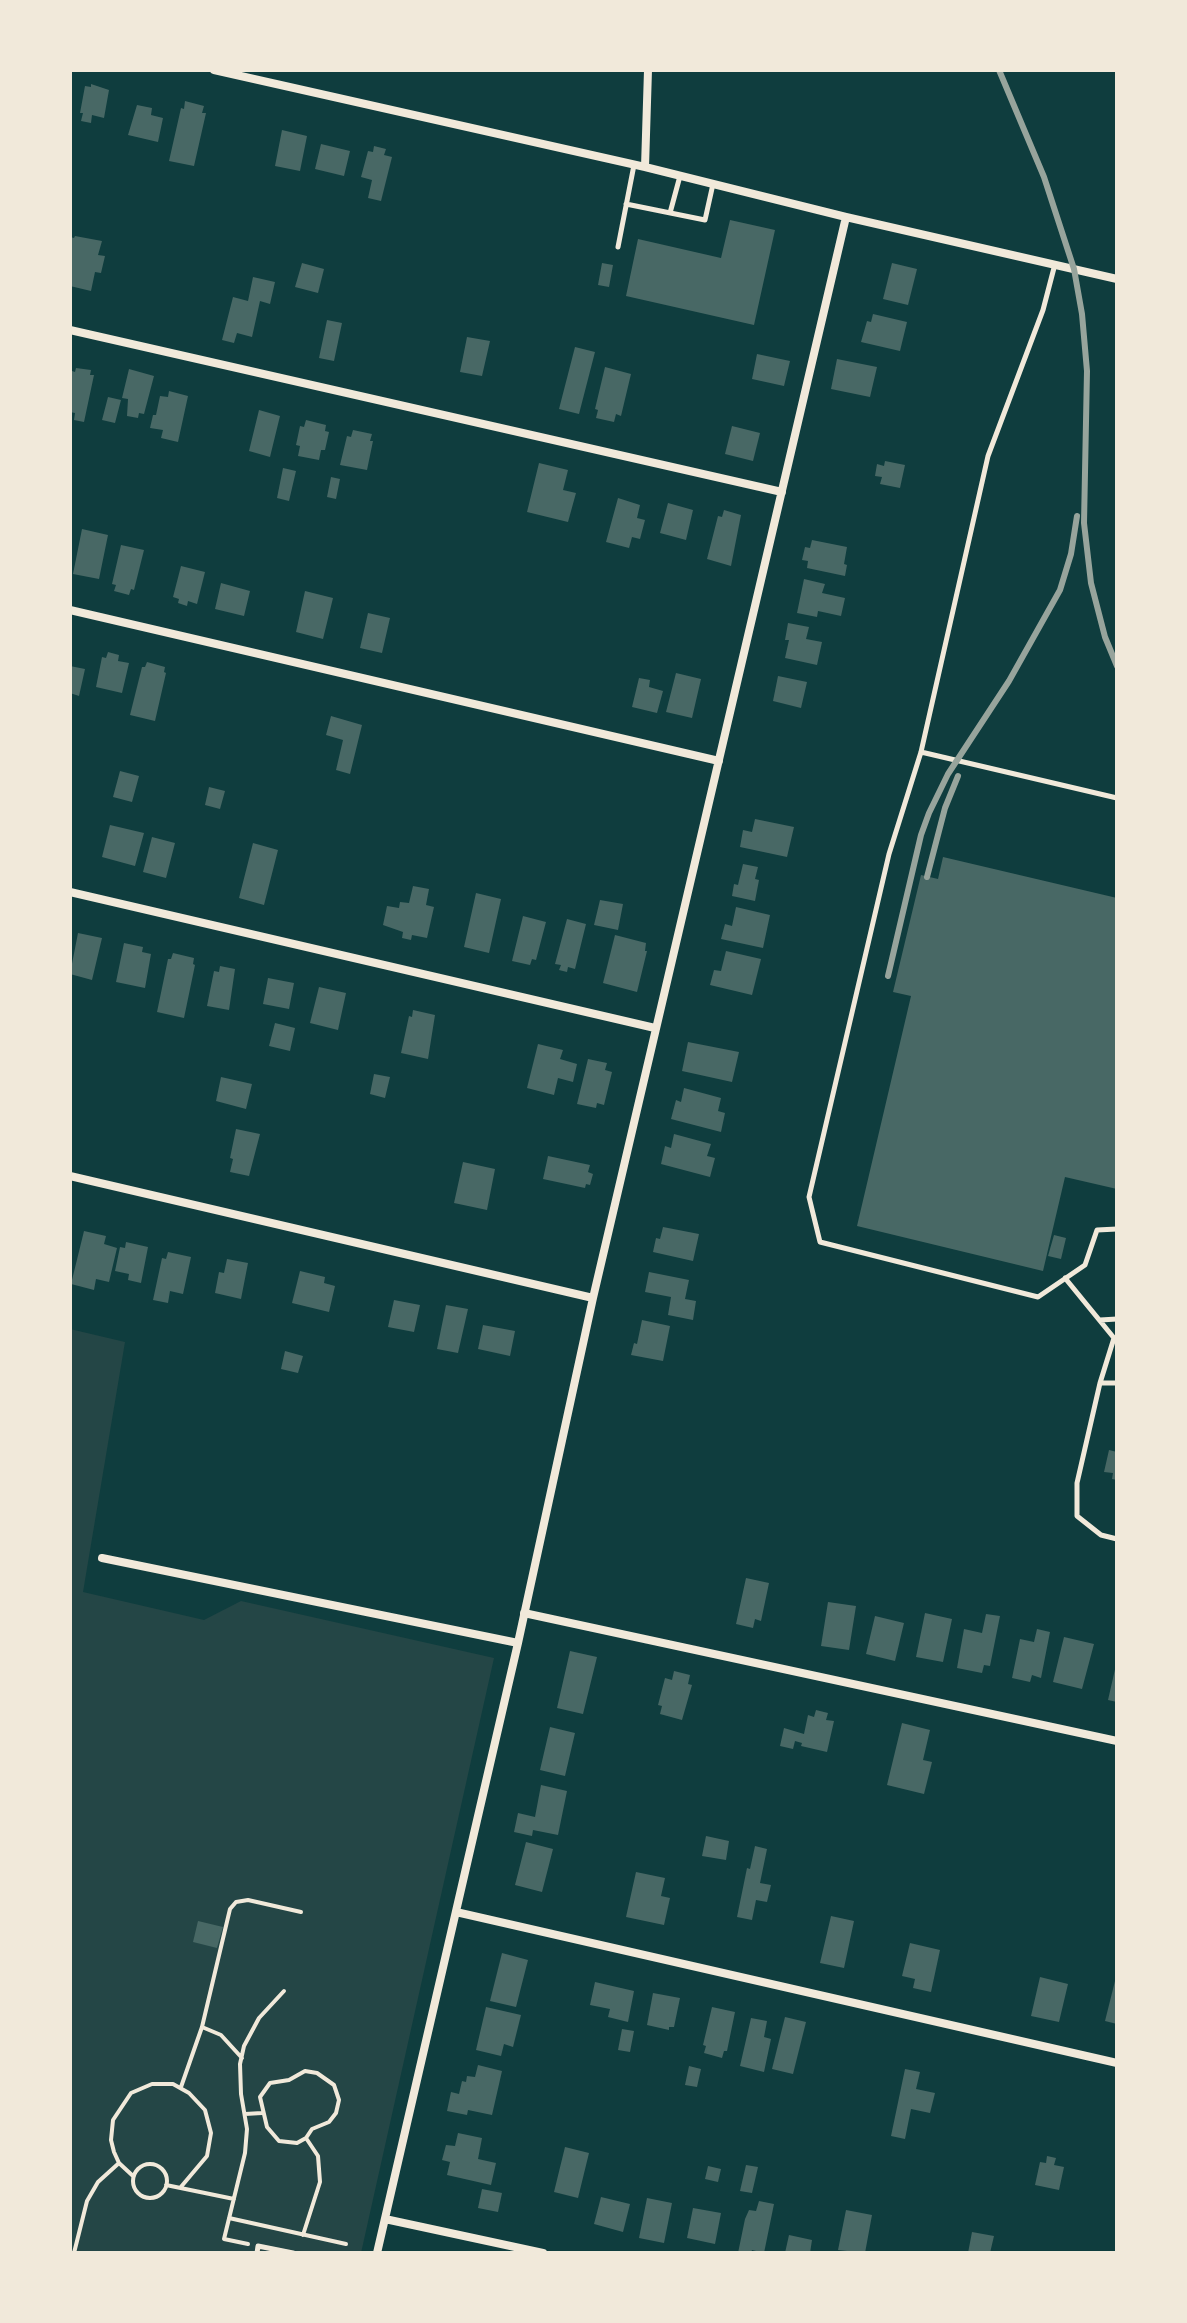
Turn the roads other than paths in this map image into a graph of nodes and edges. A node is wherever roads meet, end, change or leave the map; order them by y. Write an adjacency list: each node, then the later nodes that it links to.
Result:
1 (214, 70): 3 (street)
2 (648, 70): 4 (street)
3 (634, 165): 4 (street); 7 (lane)
4 (645, 167): 5 (street)
5 (680, 176): 6 (street); 8 (lane)
6 (713, 184): 8 (lane); 9 (street)
7 (626, 204): 8 (lane); 10 (lane)
8 (670, 213)
9 (846, 217): 11 (street); 14 (street)
10 (618, 247)
11 (1055, 264): 12 (street); 16 (lane)
12 (1117, 279)
13 (70, 330): 14 (street)
14 (782, 492): 17 (street)
15 (70, 610): 17 (street)
16 (921, 752): 18 (lane); 23 (lane)
17 (719, 761): 20 (street)
18 (1117, 798)
19 (70, 892): 20 (street)
20 (655, 1028): 24 (street)
21 (70, 1176): 24 (street)
22 (1117, 1229): 23 (lane)
23 (1065, 1278): 26 (lane)
24 (593, 1298): 31 (street)
25 (1117, 1319): 26 (lane)
26 (1100, 1320): 27 (lane)
27 (1100, 1383): 28 (lane); 29 (lane)
28 (1117, 1383)
29 (1117, 1539)
30 (102, 1558): 32 (street)
31 (524, 1613): 32 (street); 33 (street)
32 (518, 1643): 34 (street)
33 (1117, 1741)
34 (456, 1912): 35 (street); 36 (street)
35 (1117, 2063)
36 (385, 2219): 39 (street); 40 (street)
37 (257, 2249): 38 (lane)
38 (293, 2253)
39 (377, 2253)
40 (543, 2253)

